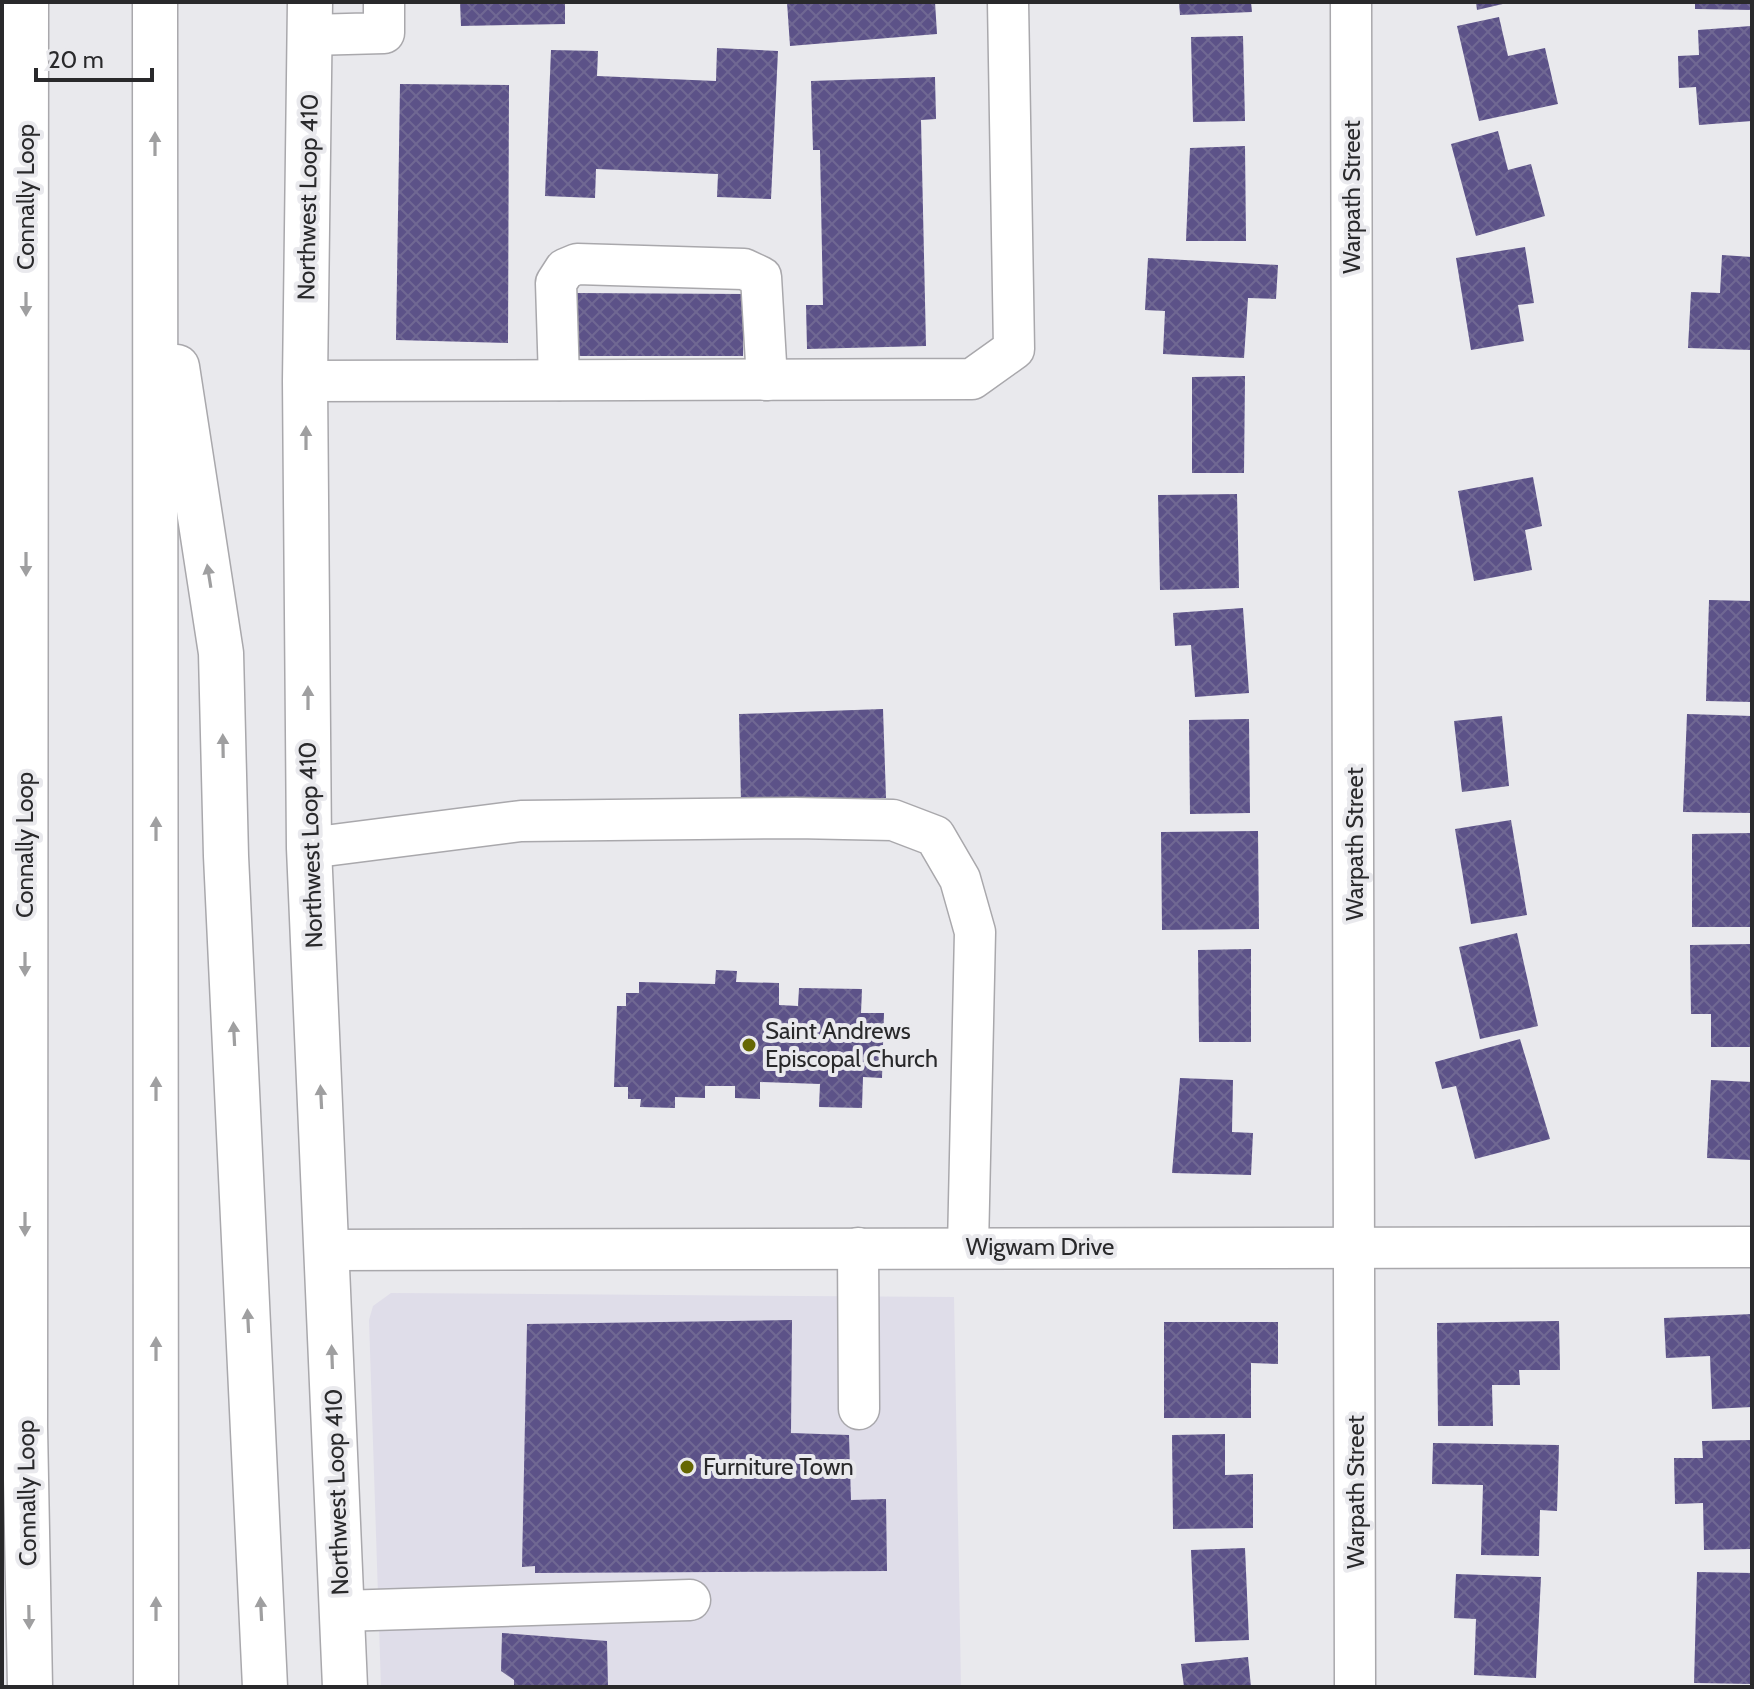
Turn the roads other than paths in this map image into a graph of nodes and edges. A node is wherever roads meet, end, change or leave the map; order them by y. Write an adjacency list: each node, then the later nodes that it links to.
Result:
1 (26, 2): 18 (main road, Connally Loop, one-way to 18)
2 (155, 2): 7 (main road, one-way to 2)
3 (384, 2): 6 (street)
4 (1008, 2): 9 (street)
5 (1351, 2): 13 (street, Warpath Street)
6 (310, 18): 10 (main road, Northwest Loop 410)
7 (155, 222): 23 (main road, one-way to 7); 24 (main road, one-way to 7)
8 (559, 380): 9 (street); 9 (street); 10 (street)
9 (767, 380)
10 (305, 381): 11 (main road, Northwest Loop 410, one-way to 10)
11 (309, 848): 12 (street); 16 (main road, Northwest Loop 410, one-way to 11)
12 (968, 1247): 13 (street, Wigwam Drive); 15 (street, Wigwam Drive)
13 (1356, 1247): 14 (street, Wigwam Drive); 26 (street, Warpath Street)
14 (1752, 1247)
15 (858, 1248): 16 (street, Wigwam Drive); 17 (street)
16 (329, 1250): 21 (main road, Northwest Loop 410, one-way to 16)
17 (859, 1409)
18 (25, 1427): 19 (main road); 22 (main road, Connally Loop, one-way to 22)
19 (2, 1480)
20 (690, 1600): 21 (street)
21 (341, 1611): 25 (main road, Northwest Loop 410)
22 (30, 1687)
23 (156, 1687)
24 (265, 1687)
25 (345, 1687)
26 (1355, 1687)

